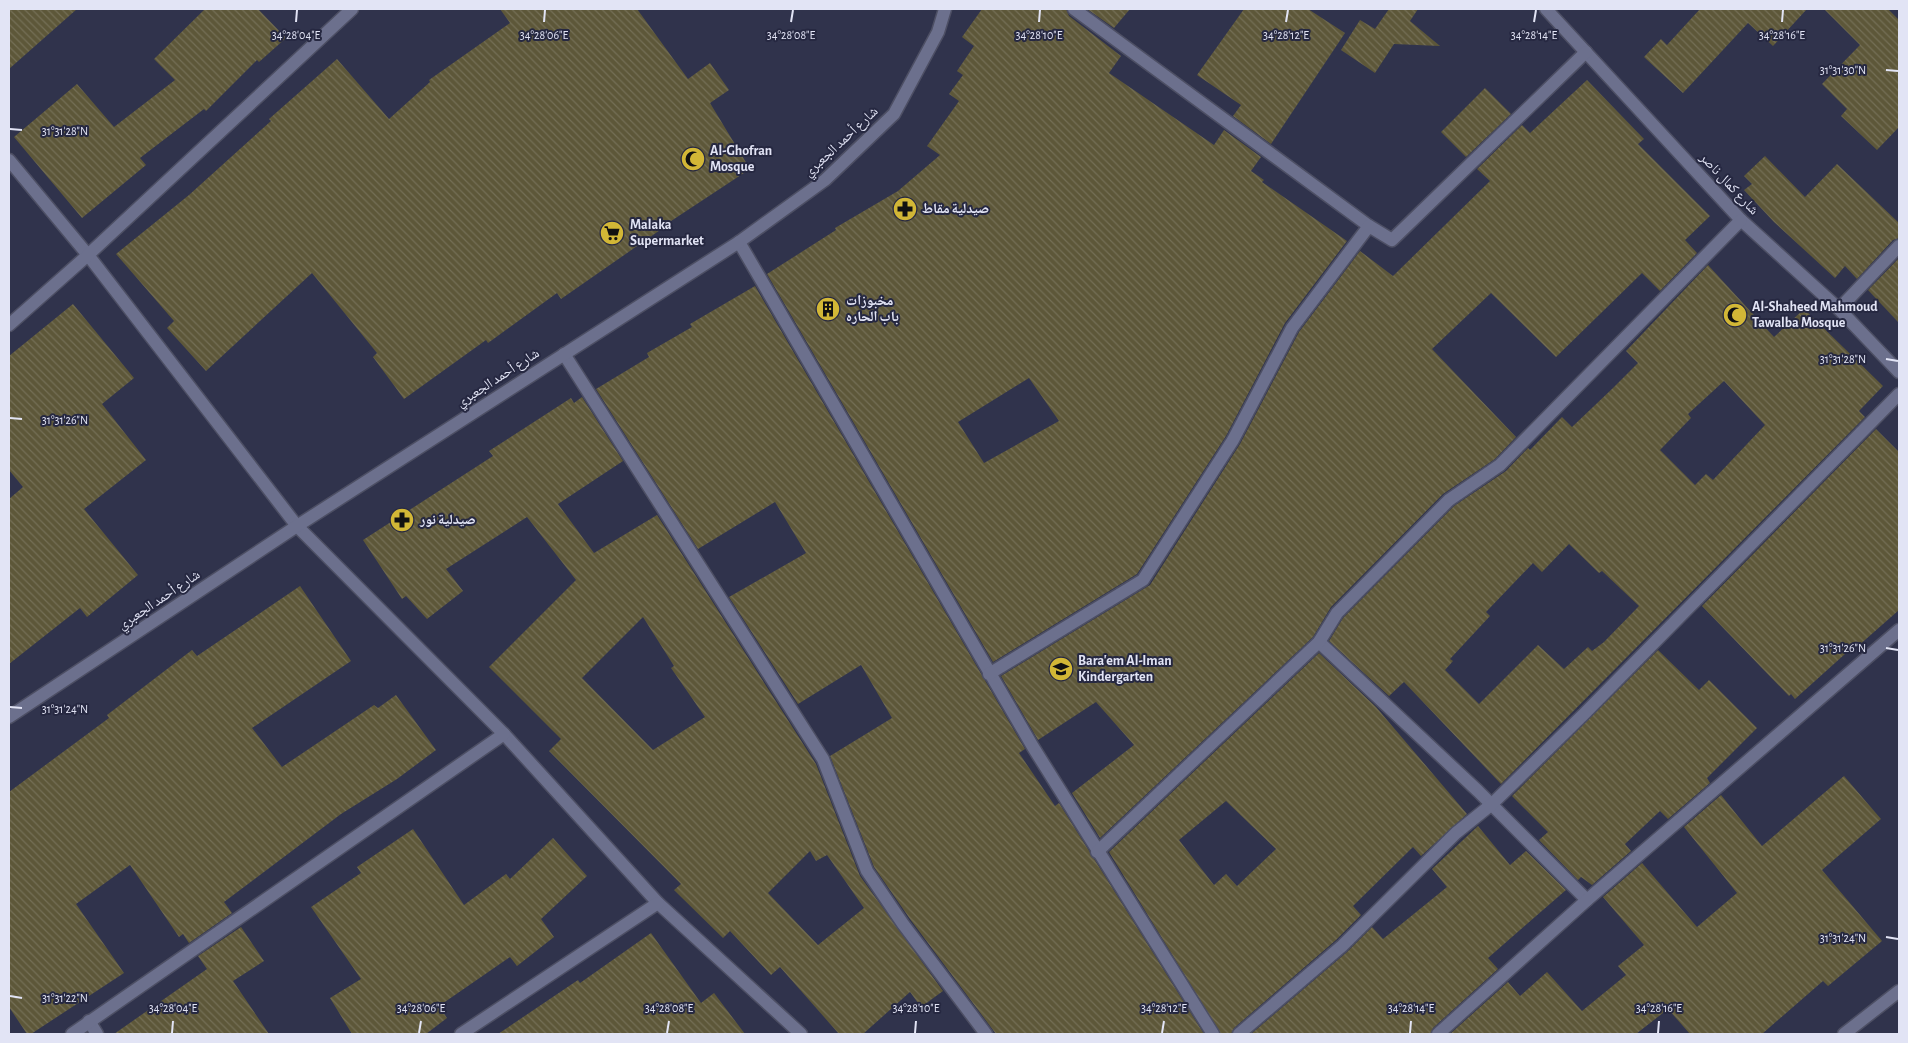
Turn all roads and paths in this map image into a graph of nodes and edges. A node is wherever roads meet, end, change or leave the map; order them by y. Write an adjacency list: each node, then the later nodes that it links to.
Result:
1 (352, 9): 11 (street)
2 (945, 9): 9 (street, شارع أحمد الجعبري)
3 (1074, 9): 8 (street)
4 (1546, 9): 5 (street, شارع كمال ناصر)
5 (1586, 52): 7 (street, شارع كمال ناصر); 8 (street)
6 (9, 160): 11 (street)
7 (1741, 220): 12 (street, شارع كمال ناصر); 19 (street)
8 (1369, 226): 20 (street)
9 (739, 242): 14 (street, شارع أحمد الجعبري); 20 (street)
10 (1899, 246): 12 (street)
11 (88, 255): 13 (street); 17 (street)
12 (1839, 309): 15 (street, شارع كمال ناصر)
13 (9, 325)
14 (564, 354): 17 (street, شارع أحمد الجعبري); 33 (street)
15 (1899, 372)
16 (1899, 394): 23 (street)
17 (296, 526): 21 (street, شارع أحمد الجعبري); 22 (street)
18 (1899, 630): 25 (street)
19 (1319, 642): 23 (street); 24 (street)
20 (989, 674): 24 (street)
21 (9, 717)
22 (504, 734): 26 (street); 28 (street)
23 (1492, 804): 25 (street); 35 (street)
24 (1097, 852): 34 (street)
25 (1587, 900): 36 (street)
26 (658, 903): 31 (street); 32 (street)
27 (1899, 991): 37 (street)
28 (89, 1021): 29 (street); 30 (street)
29 (72, 1034)
30 (97, 1034)
31 (461, 1034)
32 (801, 1034)
33 (986, 1034)
34 (1213, 1034)
35 (1238, 1034)
36 (1438, 1034)
37 (1844, 1034)

